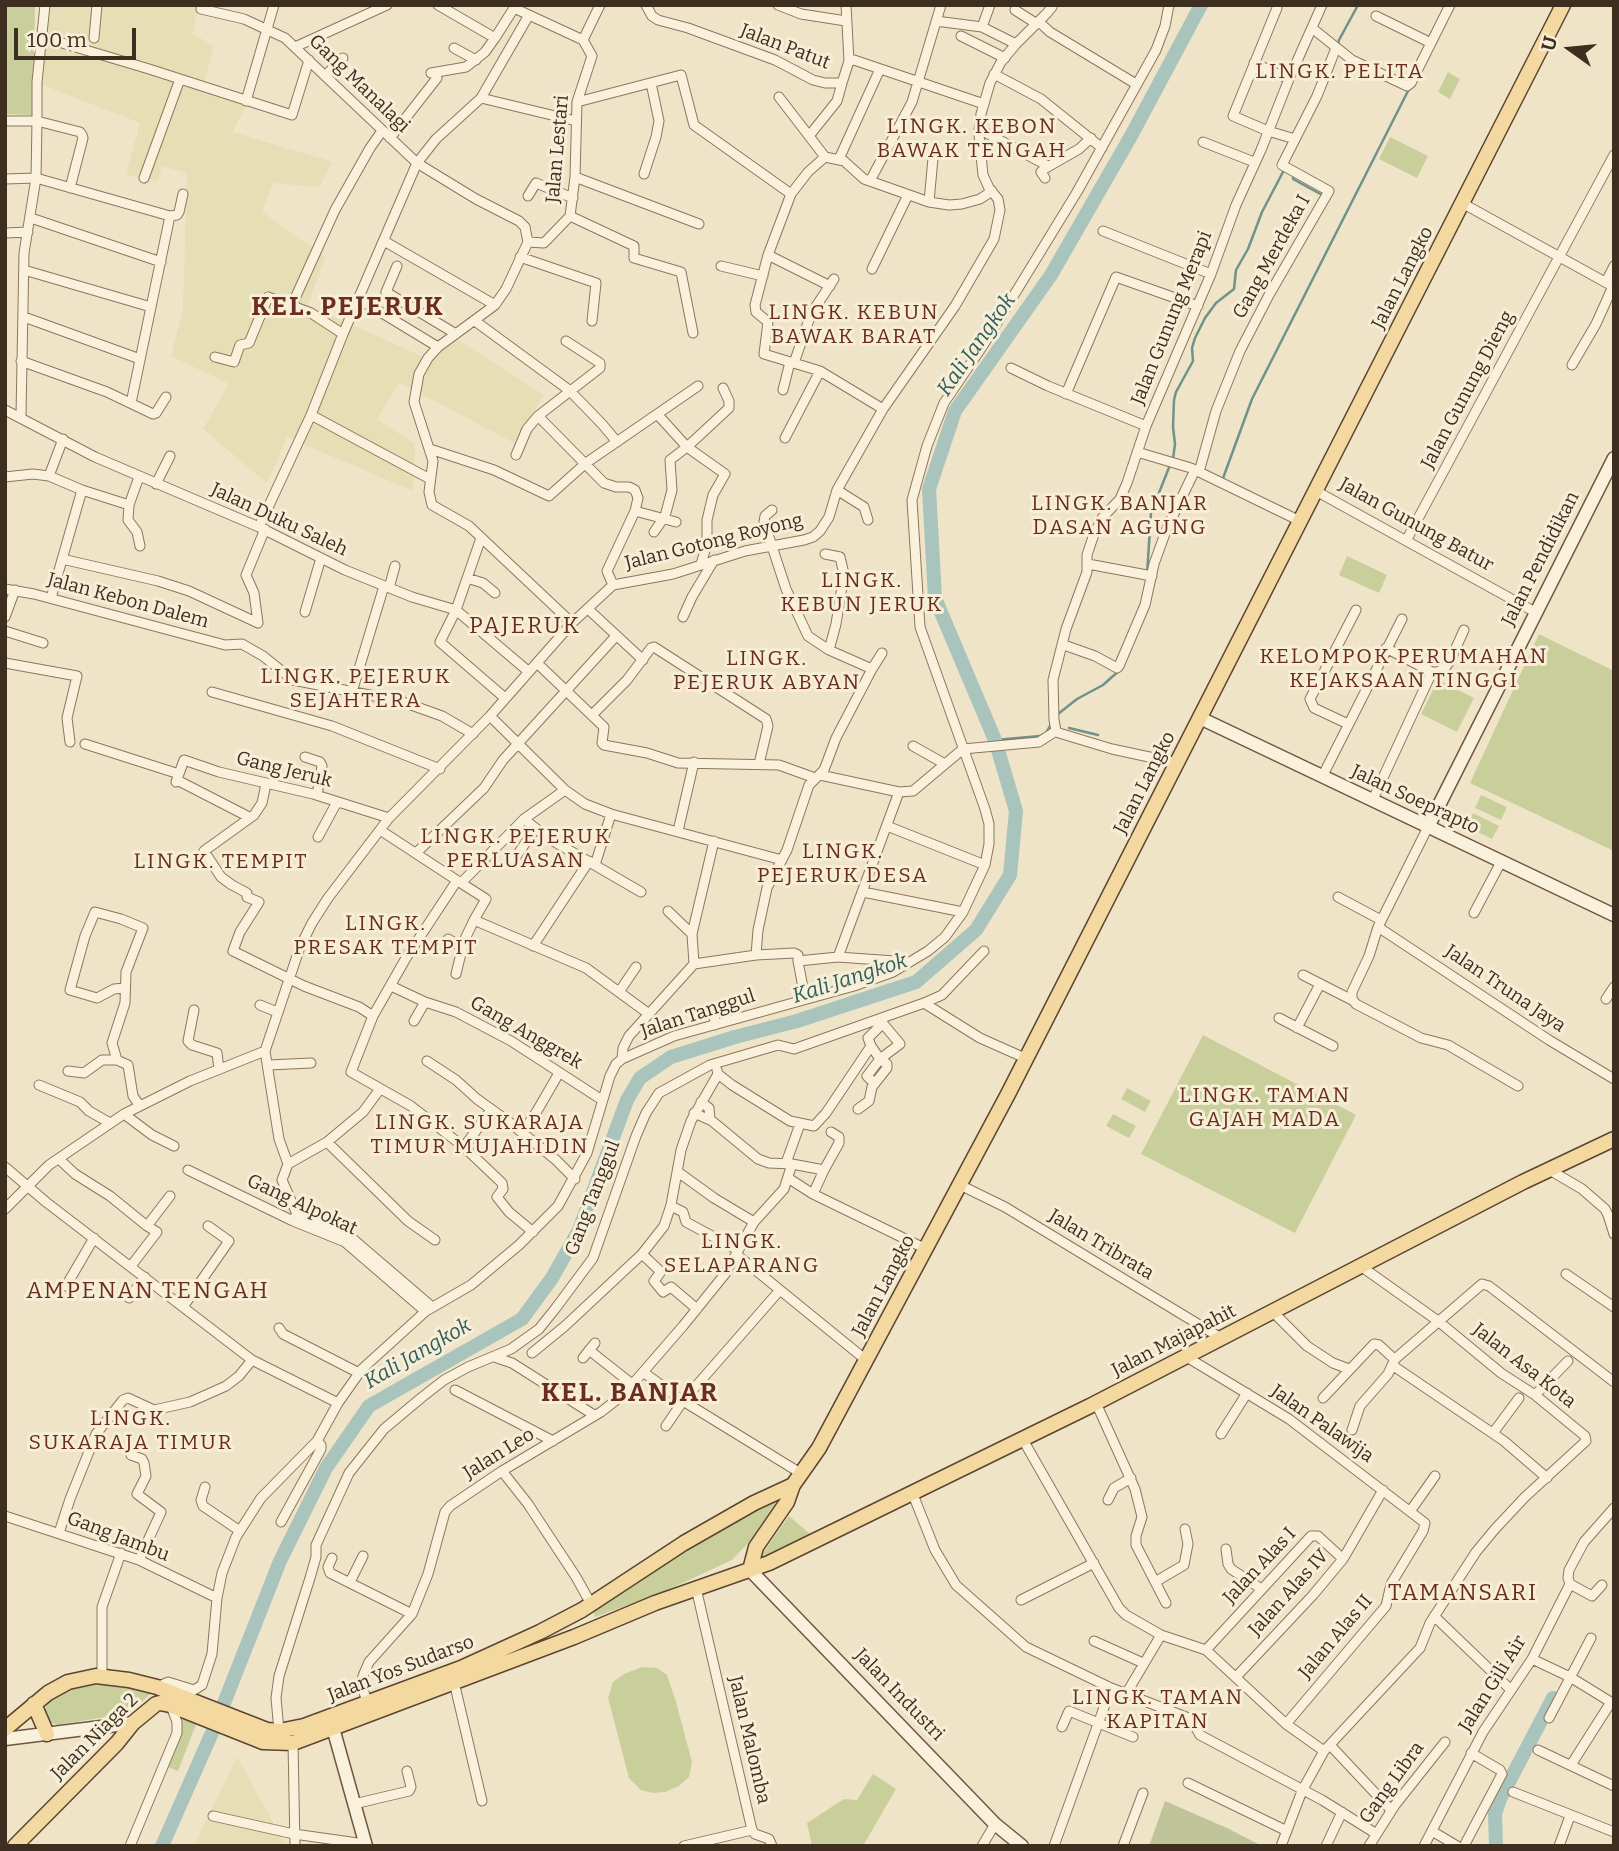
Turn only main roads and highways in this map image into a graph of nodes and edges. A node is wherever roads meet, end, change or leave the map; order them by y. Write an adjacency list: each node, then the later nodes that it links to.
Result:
1 (1563, 5): 3 (main road, Jalan Langko)
2 (1614, 458): 5 (main road, Jalan Pendidikan)
3 (1201, 715): 4 (main road, Jalan Soeprapto); 8 (main road, Jalan Langko)
4 (1324, 774): 5 (main road, Jalan Soeprapto); 5 (main road, Jalan Soeprapto)
5 (1429, 825): 6 (main road, Jalan Soeprapto)
6 (1614, 915)
7 (1614, 1139): 9 (main road, Jalan Majapahit)
8 (798, 1479): 9 (main road, Jalan Langko); 10 (main road, Jalan Yos Sudarso)
9 (750, 1570): 11 (main road); 22 (main road, Jalan Industri)
10 (586, 1607): 11 (main road); 18 (main road, Jalan Yos Sudarso)
11 (592, 1630): 16 (main road)
12 (169, 1698): 13 (main road); 15 (main road, Jalan Niaga 2); 18 (main road)
13 (34, 1704): 14 (main road); 17 (main road)
14 (8, 1721)
15 (133, 1723): 17 (main road); 21 (main road, Jalan Niaga 2)
16 (333, 1728): 18 (main road); 20 (main road)
17 (47, 1734): 19 (main road)
18 (261, 1735)
19 (5, 1739)
20 (365, 1845)
21 (15, 1846)
22 (1022, 1846)

